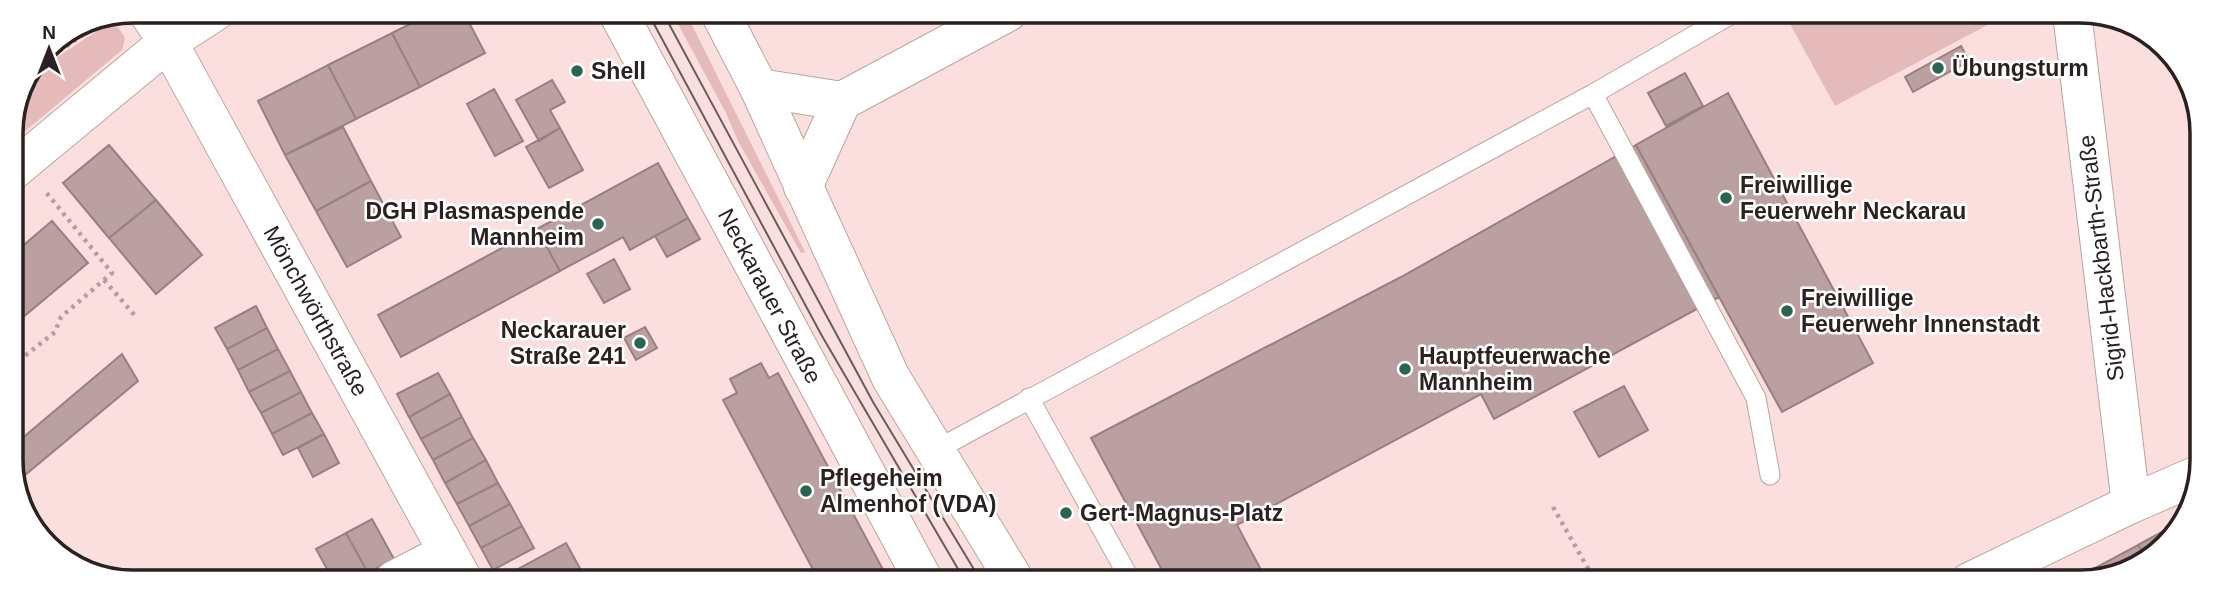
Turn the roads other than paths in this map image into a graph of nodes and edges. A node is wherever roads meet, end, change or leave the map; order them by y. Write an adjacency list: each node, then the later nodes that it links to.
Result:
1 (147, 23): 8 (street, Mönchwörthstraße)
2 (197, 23): 8 (street)
3 (623, 23): 21 (street, Neckarauer Straße)
4 (725, 23): 9 (street)
5 (987, 23): 11 (street)
6 (1716, 23): 10 (lane)
7 (2073, 23): 18 (street, Sigrid-Hackbarth-Straße)
8 (168, 42): 12 (street); 19 (street, Mönchwörthstraße)
9 (759, 88): 11 (street); 13 (street)
10 (1594, 94): 14 (lane); 16 (lane)
11 (842, 101): 13 (street)
12 (23, 163)
13 (803, 187): 15 (street)
14 (1029, 398): 15 (lane); 23 (lane)
15 (934, 451): 22 (street)
16 (1770, 475)
17 (2188, 479): 18 (street)
18 (2131, 504): 24 (street)
19 (456, 566): 20 (street)
20 (438, 570)
21 (918, 570)
22 (1008, 570)
23 (1125, 570)
24 (2022, 570)

